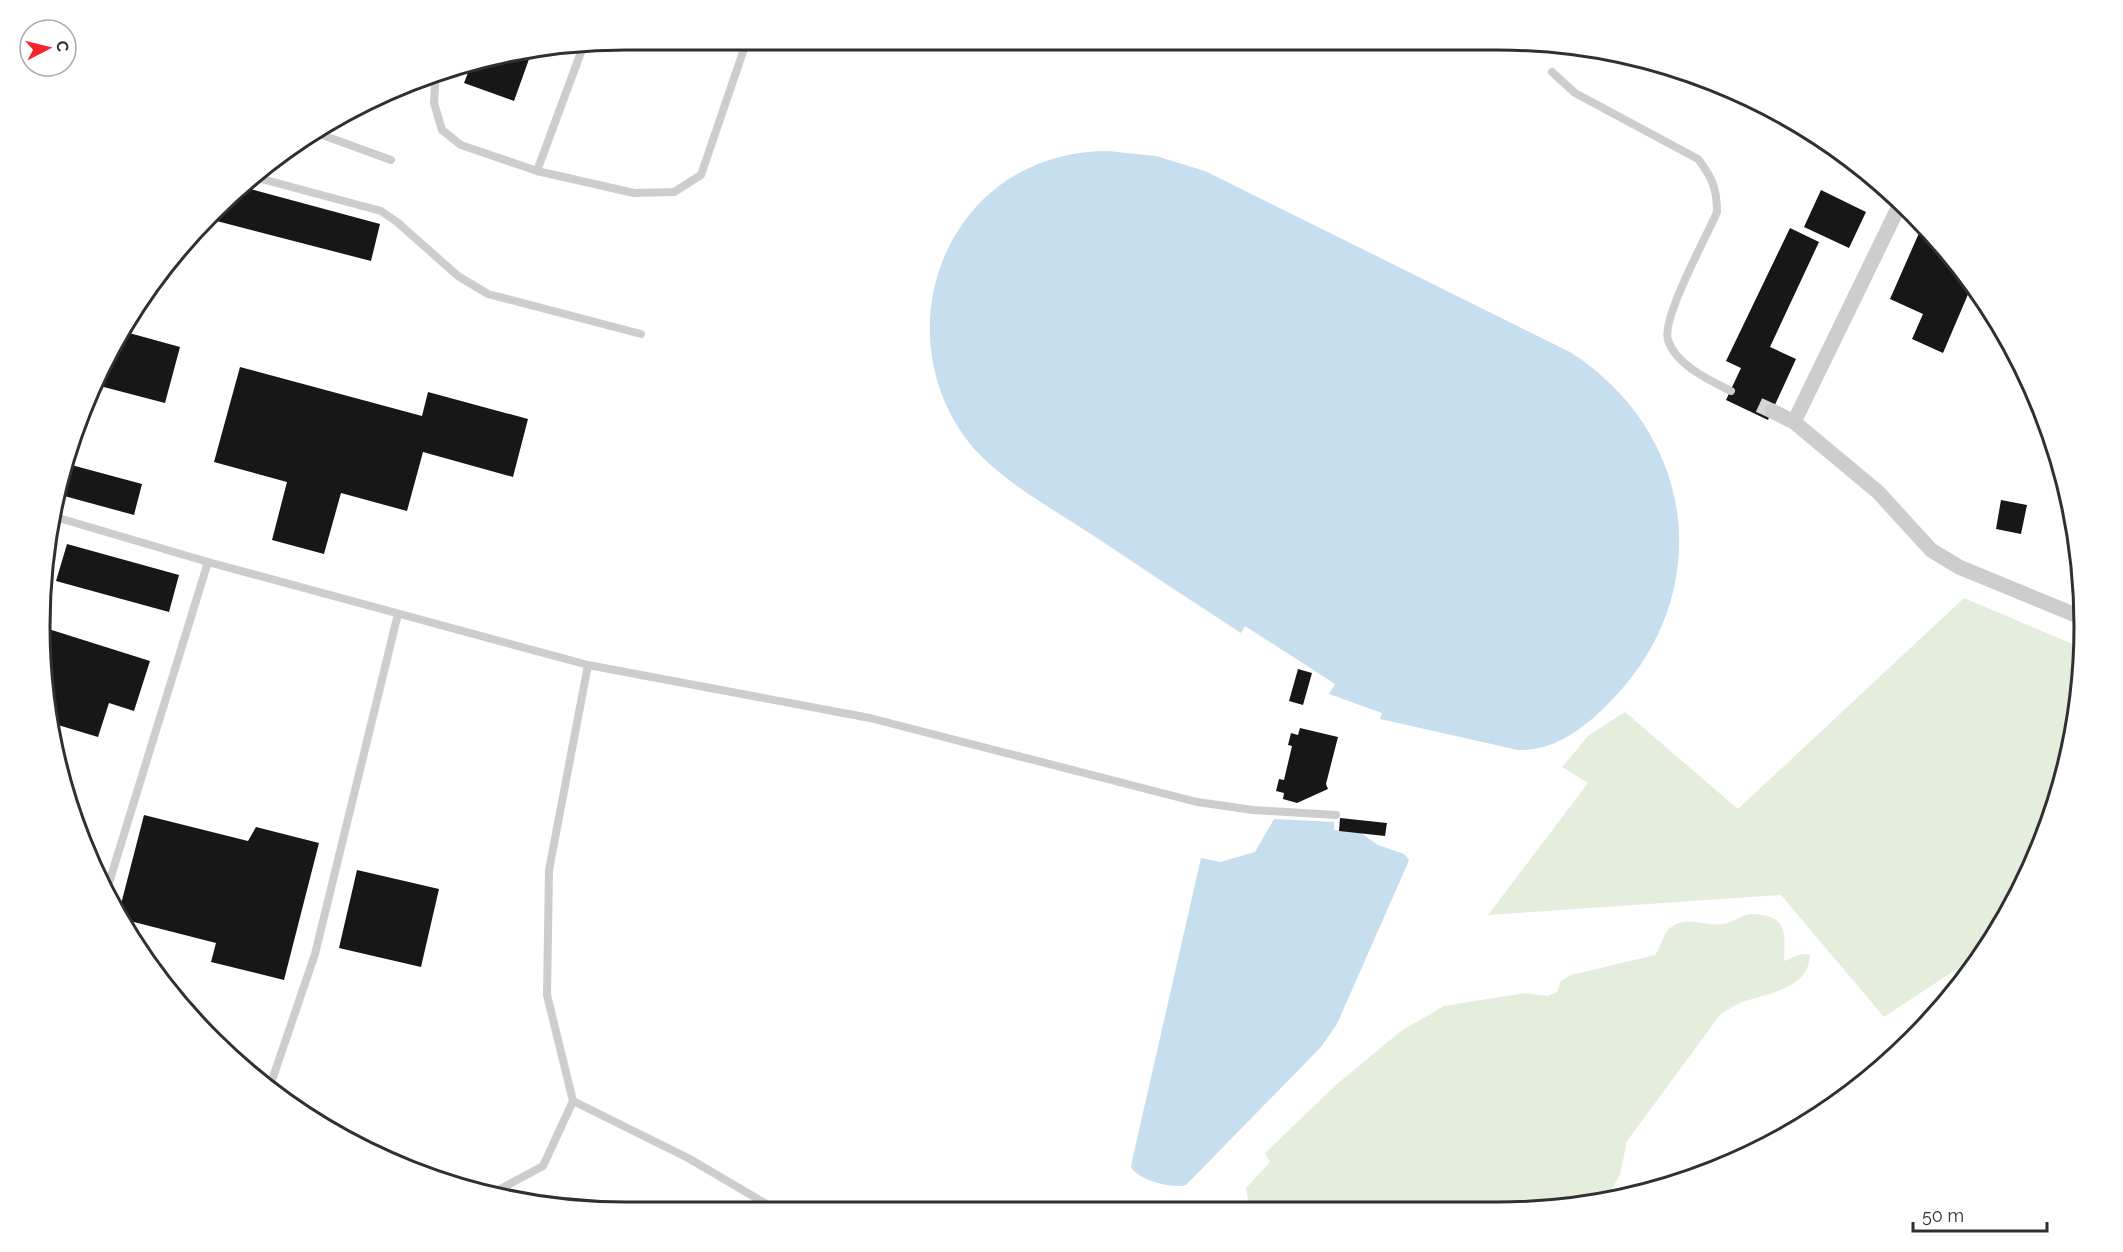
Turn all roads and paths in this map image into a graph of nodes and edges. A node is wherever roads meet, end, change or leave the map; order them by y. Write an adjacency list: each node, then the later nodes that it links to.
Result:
1 (744, 50): 7 (lane)
2 (581, 52): 7 (lane)
3 (1552, 72): 11 (lane)
4 (435, 82): 7 (lane)
5 (324, 136): 6 (lane)
6 (391, 160)
7 (537, 171)
8 (263, 179): 10 (lane)
9 (1897, 211): 13 (street)
10 (641, 334)
11 (1731, 390)
12 (1772, 411): 13 (street)
13 (1794, 422): 17 (street)
14 (60, 518): 15 (lane)
15 (208, 562): 16 (lane); 20 (lane)
16 (398, 614): 18 (lane); 21 (lane)
17 (2073, 614)
18 (588, 665): 19 (lane); 22 (lane)
19 (1336, 815)
20 (109, 882)
21 (272, 1080)
22 (573, 1101): 23 (lane); 24 (lane)
23 (502, 1188)
24 (763, 1202)

